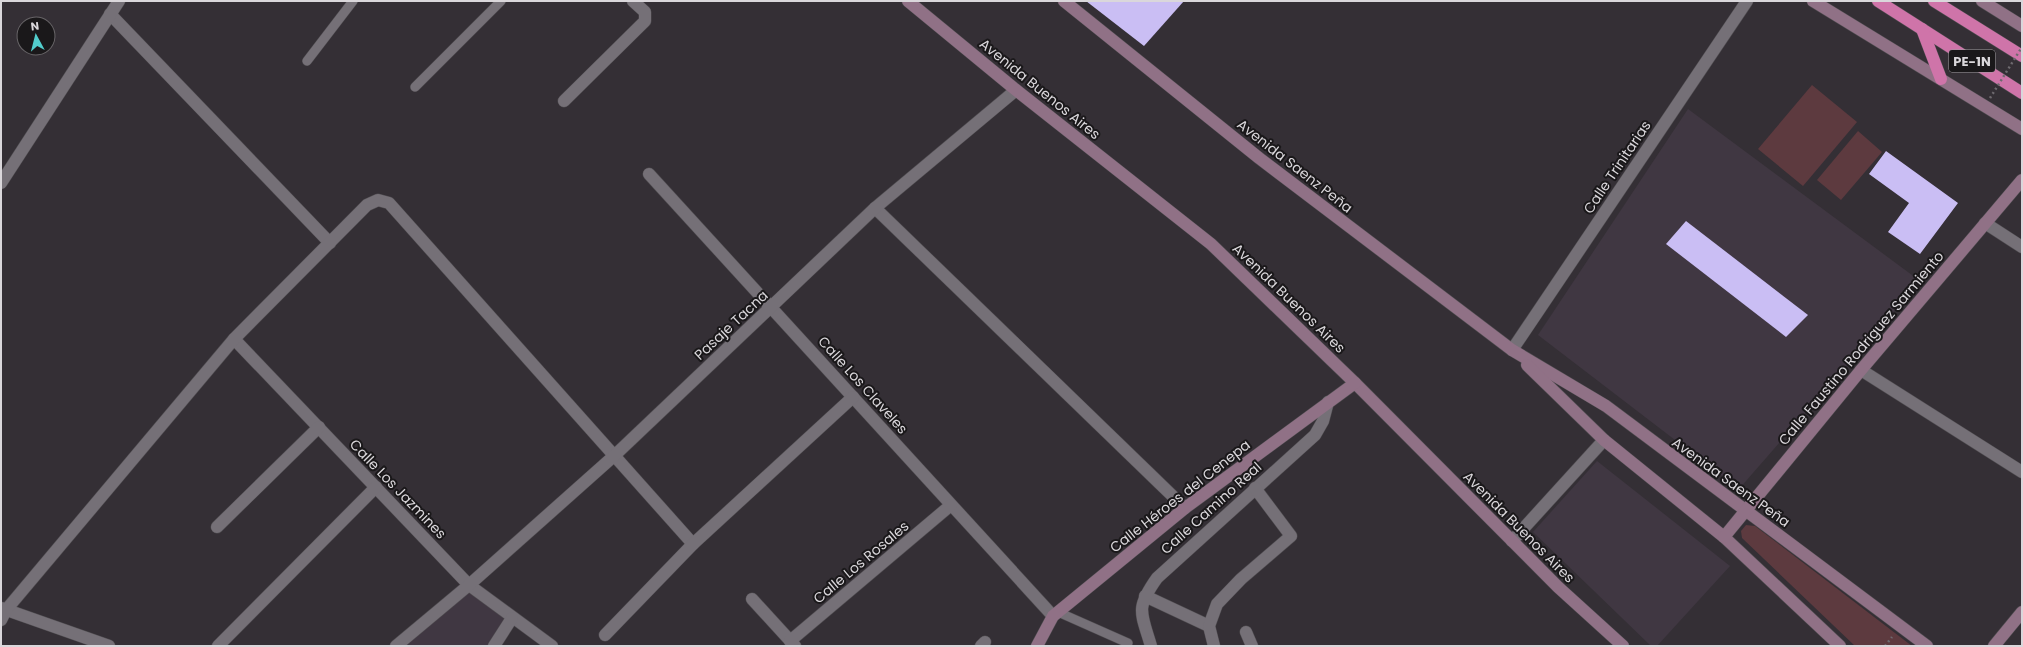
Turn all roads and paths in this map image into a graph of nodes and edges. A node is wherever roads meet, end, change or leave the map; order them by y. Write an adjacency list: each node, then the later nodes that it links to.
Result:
1 (119, 1): 12 (street)
2 (353, 1): 17 (lane)
3 (501, 1): 19 (lane)
4 (633, 1): 23 (street)
5 (908, 1): 20 (main road, Avenida Buenos Aires)
6 (1064, 1): 34 (main road, Avenida Saenz Peña)
7 (1746, 1): 34 (street, Calle Trinitarias)
8 (1813, 1): 18 (main road)
9 (1878, 1): 14 (highway, PE-1N)
10 (1934, 1): 16 (highway, PE-1N)
11 (1982, 1): 13 (main road)
12 (110, 14): 27 (street); 30 (street)
13 (2022, 26)
14 (1922, 29): 18 (highway); 21 (highway, PE-1N)
15 (2022, 47): 22 (path, bridge)
16 (2022, 56)
17 (306, 61)
18 (1941, 79): 24 (main road)
19 (415, 87)
20 (1016, 90): 28 (street, Pasaje Tacna); 36 (main road, Avenida Buenos Aires)
21 (2022, 93)
22 (1990, 98)
23 (564, 101)
24 (2022, 129)
25 (649, 174): 32 (street, Calle Los Claveles)
26 (2022, 180): 29 (main road, Calle Faustino Rodriguez Sarmiento)
27 (1, 183)
28 (875, 208): 32 (street, Pasaje Tacna); 46 (street)
29 (1985, 223): 31 (street); 35 (main road, Calle Faustino Rodriguez Sarmiento)
30 (330, 243): 33 (street); 41 (street)
31 (2022, 247)
32 (772, 306): 37 (street, Calle Los Claveles); 41 (street, Pasaje Tacna)
33 (234, 339): 39 (street, Calle Los Jazmines); 56 (street)
34 (1512, 350): 40 (main road, Avenida Saenz Peña); 47 (main road, Avenida Saenz Peña)
35 (1861, 370): 42 (street); 47 (main road, Calle Faustino Rodriguez Sarmiento)
36 (1355, 383): 38 (main road, Calle Héroes del Cenepa); 50 (main road, Avenida Buenos Aires)
37 (853, 397): 45 (street, Calle Los Claveles); 51 (street)
38 (1328, 402): 44 (street, Calle Camino Real); 46 (main road, Calle Héroes del Cenepa)
39 (319, 427): 43 (street, Calle Los Jazmines); 48 (street)
40 (1604, 440): 49 (main road, Avenida Saenz Peña); 50 (street)
41 (615, 455): 51 (street); 52 (street, Pasaje Tacna)
42 (2022, 472)
43 (376, 487): 52 (street, Calle Los Jazmines); 65 (street)
44 (1255, 488): 53 (street, Calle Camino Real); 59 (street)
45 (952, 505): 57 (street, Calle Los Claveles); 63 (street, Calle Los Rosales)
46 (1185, 508): 57 (main road, Calle Héroes del Cenepa)
47 (1746, 511): 49 (main road, Calle Faustino Rodriguez Sarmiento); 75 (main road, Avenida Saenz Peña)
48 (217, 527)
49 (1724, 537): 74 (main road, Avenida Saenz Peña)
50 (1512, 541): 73 (main road, Avenida Buenos Aires)
51 (693, 544): 61 (street)
52 (469, 585): 58 (street, Calle Los Jazmines); 66 (street, Pasaje Tacna)
53 (1144, 596): 59 (street); 70 (street, Calle Camino Real)
54 (752, 600): 63 (street)
55 (2022, 612): 76 (main road)
56 (3, 613): 64 (street)
57 (1055, 614): 62 (lane); 69 (main road, Calle Héroes del Cenepa)
58 (512, 618): 67 (street); 68 (street, Calle Los Jazmines)
59 (1209, 626): 71 (street)
60 (1246, 632): 72 (street)
61 (605, 635)
62 (1128, 642)
63 (793, 644)
64 (110, 646)
65 (218, 646)
66 (396, 646)
67 (494, 646)
68 (552, 646)
69 (1037, 646)
70 (1151, 646)
71 (1214, 646)
72 (1252, 646)
73 (1623, 646)
74 (1840, 646)
75 (1927, 646)
76 (1994, 646)

